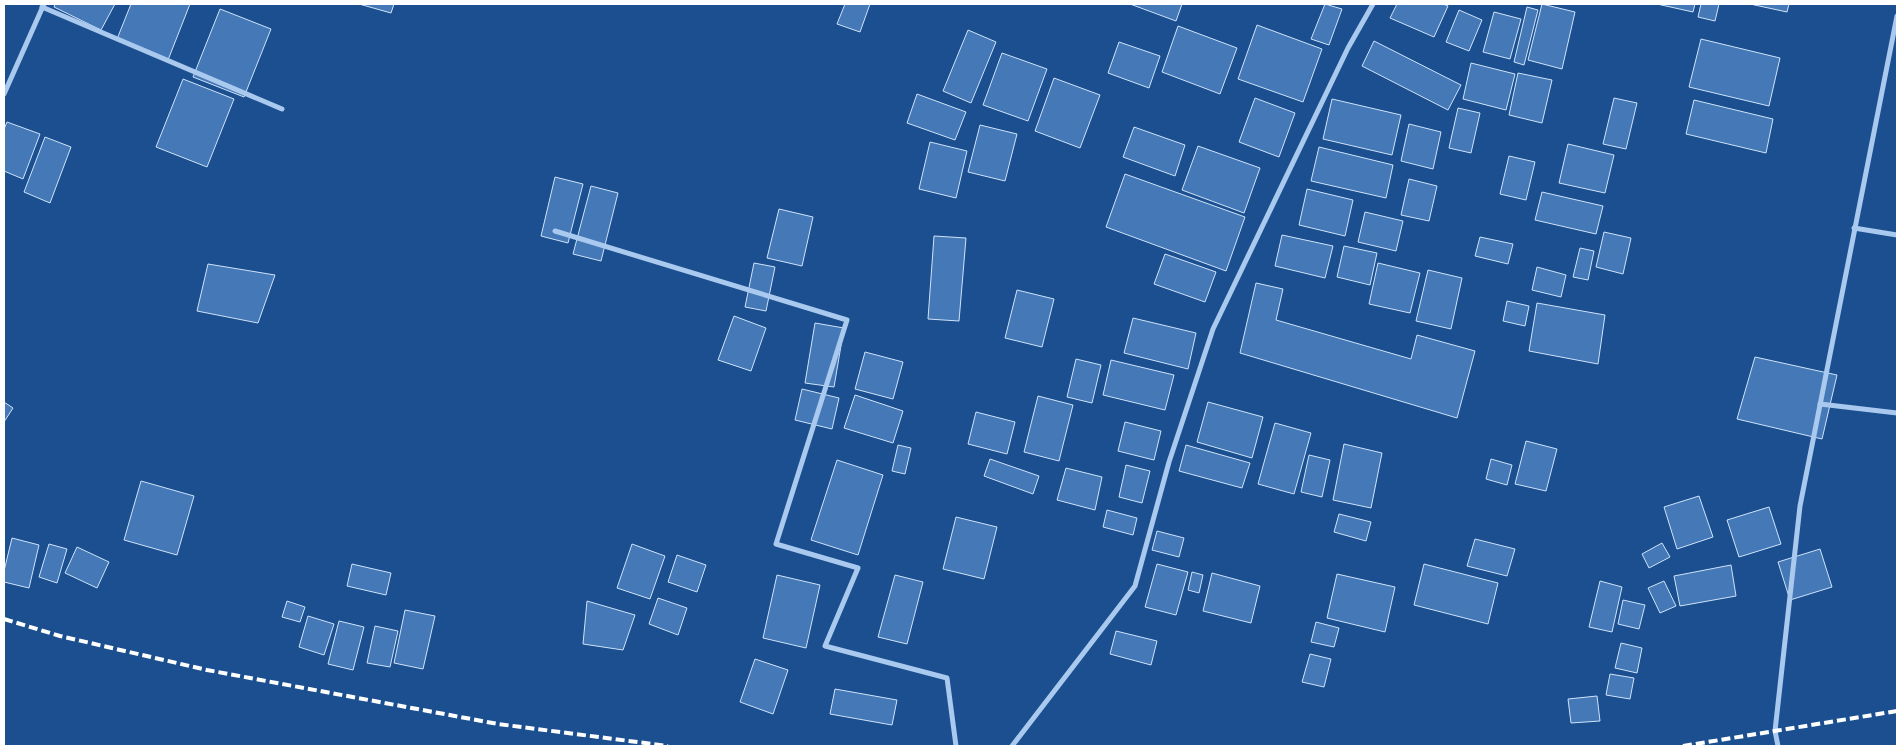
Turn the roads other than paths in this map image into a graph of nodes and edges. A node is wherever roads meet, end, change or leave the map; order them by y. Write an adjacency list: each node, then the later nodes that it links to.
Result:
1 (1373, 4): 12 (street)
2 (43, 6): 4 (street); 5 (street)
3 (1897, 16): 6 (street)
4 (4, 94)
5 (282, 109)
6 (1854, 228): 8 (street); 9 (street)
7 (555, 231): 11 (street)
8 (1897, 235)
9 (1820, 404): 10 (street); 13 (street)
10 (1897, 413)
11 (956, 746)
12 (1012, 746)
13 (1778, 746)

